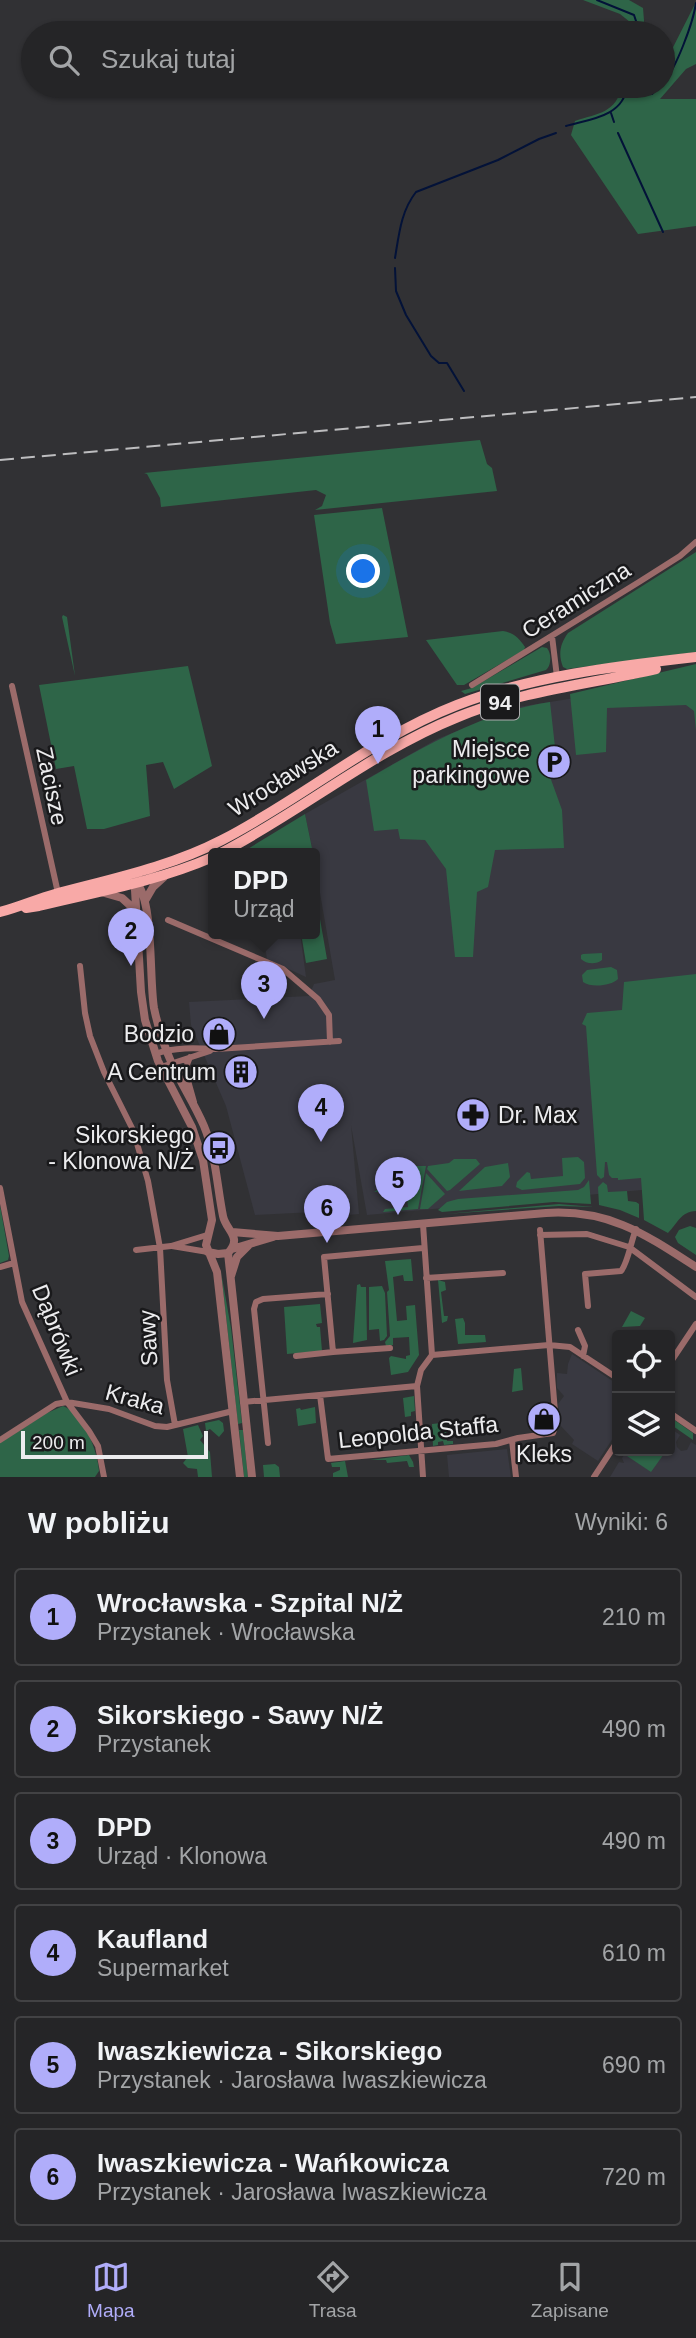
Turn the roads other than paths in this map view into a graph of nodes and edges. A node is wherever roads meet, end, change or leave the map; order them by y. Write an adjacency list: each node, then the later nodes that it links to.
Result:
1 (696, 542): 2 (street, Ceramiczna)
2 (552, 636): 4 (street); 5 (street, Ceramiczna)
3 (696, 659): 4 (main road, Wrocławska / 94); 7 (main road, Wrocławska / 94)
4 (557, 677): 9 (main road, Wrocławska / 94)
5 (472, 685)
6 (12, 686): 14 (street, Zacisze)
7 (229, 848)
8 (208, 859): 10 (main road, Wrocławska / 94)
9 (155, 866): 11 (main road, Wrocławska / 94); 12 (street)
10 (169, 873): 12 (main road, Wrocławska / 94); 15 (street)
11 (121, 876): 12 (street); 14 (main road, Wrocławska / 94)
12 (137, 882): 13 (main road, Wrocławska / 94); 15 (street); 17 (street)
13 (99, 892): 16 (main road, Wrocławska / 94); 17 (street)
14 (58, 893): 16 (main road, Wrocławska / 94)
15 (146, 899): 26 (street)
16 (13, 909): 18 (main road, Wrocławska / 94)
17 (135, 910): 27 (street)
18 (0, 912)
19 (168, 920): 20 (street)
20 (208, 937)
21 (213, 939): 24 (street)
22 (80, 966): 41 (street, Sawy)
23 (339, 1041): 24 (street)
24 (330, 1042): 25 (street)
25 (216, 1049): 26 (street); 28 (street)
26 (166, 1050): 27 (street); 29 (street)
27 (155, 1054): 30 (street)
28 (190, 1057): 29 (street); 31 (street)
29 (172, 1063): 30 (street); 31 (street)
30 (161, 1067): 36 (street)
31 (195, 1107): 35 (street)
32 (0, 1188): 46 (street, Dąbrówki)
33 (423, 1224): 34 (street); 37 (street); 42 (street)
34 (636, 1229): 40 (street); 48 (street)
35 (231, 1231): 36 (street); 37 (street); 44 (street)
36 (208, 1234): 39 (street); 45 (street)
37 (278, 1236): 38 (street)
38 (249, 1245): 44 (street); 51 (street)
39 (170, 1246): 41 (street); 45 (street)
40 (629, 1247): 53 (street); 54 (street); 57 (street)
41 (160, 1248): 43 (street); 72 (street, Sawy)
42 (423, 1248): 50 (street); 52 (street)
43 (136, 1250)
44 (230, 1251): 45 (street); 51 (street)
45 (208, 1252): 70 (street)
46 (14, 1263): 47 (street); 68 (street, Dąbrówki)
47 (0, 1267)
48 (696, 1267)
49 (503, 1273): 50 (street)
50 (426, 1278): 60 (street)
51 (230, 1279): 69 (street)
52 (328, 1294): 59 (street); 67 (street)
53 (696, 1297)
54 (588, 1306)
55 (696, 1324): 63 (street)
56 (578, 1330): 62 (street)
57 (549, 1345): 60 (street); 62 (street); 75 (street, Leopolda Staffa)
58 (387, 1348): 59 (street)
59 (333, 1352): 61 (street)
60 (432, 1355): 65 (street)
61 (296, 1356)
62 (583, 1356): 64 (street)
63 (675, 1356)
64 (612, 1375)
65 (417, 1386): 66 (street); 78 (street)
66 (320, 1395): 67 (street); 78 (street, Leopolda Staffa)
67 (264, 1400): 69 (street); 76 (street)
68 (67, 1402): 72 (street, Kraka); 74 (street); 79 (street, Dąbrówki)
69 (243, 1402): 81 (street)
70 (233, 1411): 72 (street, Kraka); 80 (street)
71 (675, 1416): 73 (street)
72 (176, 1425)
73 (696, 1431)
74 (0, 1440)
75 (512, 1440): 78 (street, Leopolda Staffa); 83 (street, Leopolda Staffa)
76 (268, 1443)
77 (612, 1450): 84 (street)
78 (420, 1452): 82 (street)
79 (104, 1477)
80 (240, 1477)
81 (252, 1477)
82 (423, 1477)
83 (516, 1477)
84 (594, 1477)

